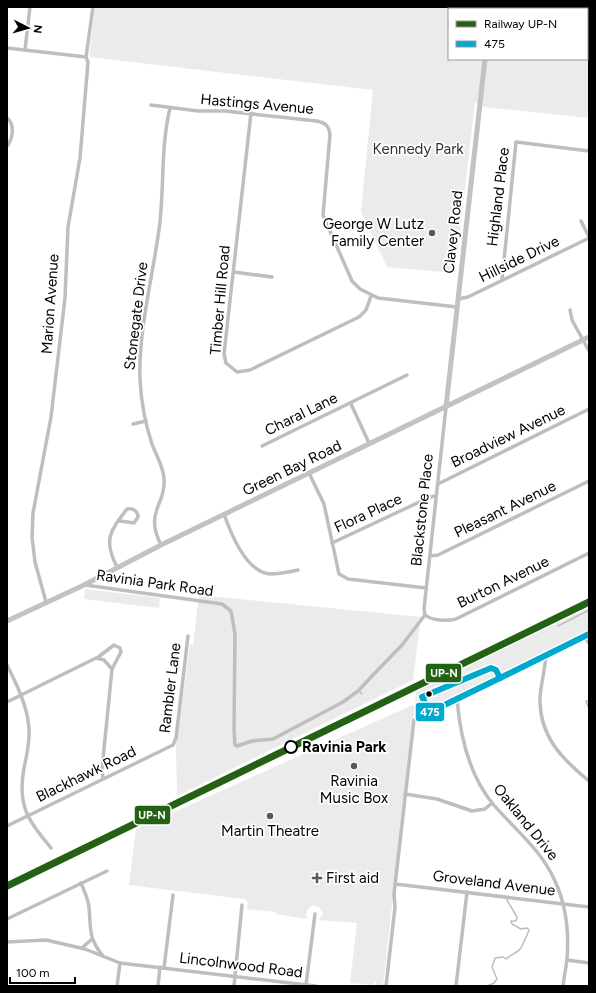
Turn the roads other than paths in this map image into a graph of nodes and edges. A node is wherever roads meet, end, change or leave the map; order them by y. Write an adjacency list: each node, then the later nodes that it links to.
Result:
1 (30, 7): 4 (street)
2 (93, 7): 5 (street, Marion Avenue)
3 (7, 48): 4 (street)
4 (25, 50): 5 (street)
5 (86, 58): 47 (street, Marion Avenue)
6 (485, 60): 19 (main road, Clavey Road)
7 (151, 105): 8 (street, Hastings Avenue)
8 (170, 108): 9 (street, Hastings Avenue); 29 (street, Stonegate Drive)
9 (251, 113): 15 (street, Timber Hill Road); 18 (street, Hastings Avenue)
10 (7, 118): 11 (street)
11 (7, 146)
12 (589, 151): 17 (street, Highland Place)
13 (581, 221): 14 (street)
14 (589, 237): 17 (street, Hillside Drive)
15 (234, 272): 16 (street); 18 (street, Timber Hill Road)
16 (272, 277)
17 (502, 280): 19 (street, Hillside Drive)
18 (371, 296): 20 (street, Hastings Avenue)
19 (458, 299): 20 (main road, Clavey Road)
20 (457, 307): 27 (main road, Clavey Road)
21 (570, 310): 23 (street)
22 (589, 337): 23 (main road, Green Bay Road)
23 (583, 340): 24 (street); 27 (main road, Green Bay Road)
24 (589, 351)
25 (407, 375): 26 (street, Charal Lane)
26 (351, 404): 31 (street, Charal Lane); 32 (street, Charal Lane)
27 (446, 407): 31 (main road, Green Bay Road); 35 (street, Blackstone Place)
28 (589, 409): 35 (street, Broadview Avenue)
29 (146, 421): 30 (street); 40 (street, Stonegate Drive)
30 (133, 424)
31 (369, 443): 33 (main road, Green Bay Road)
32 (262, 446)
33 (309, 473): 37 (main road, Green Bay Road); 39 (street)
34 (589, 481): 42 (street, Pleasant Avenue)
35 (438, 484): 36 (street, Blackstone Place)
36 (436, 496): 39 (street, Flora Place); 42 (street, Blackstone Place)
37 (224, 514): 40 (main road, Green Bay Road); 44 (street)
38 (120, 521): 38 (street); 43 (street)
39 (332, 543): 46 (street)
40 (161, 545): 43 (main road, Green Bay Road)
41 (589, 553): 48 (street, Burton Avenue)
42 (430, 556): 46 (street, Blackstone Place)
43 (116, 567): 45 (main road, Green Bay Road)
44 (298, 570)
45 (84, 585): 47 (main road, Green Bay Road); 48 (street, Ravinia Park Road)
46 (426, 588): 48 (street, Blackstone Place)
47 (46, 602): 49 (main road, Green Bay Road)
48 (425, 615)
49 (7, 621)
50 (589, 634): 52 (street)
51 (188, 636): 61 (street, Rambler Lane)
52 (584, 637): 53 (street); 54 (street)
53 (589, 643)
54 (546, 655): 59 (street); 63 (street)
55 (97, 658): 57 (street); 57 (street); 58 (street)
56 (7, 665): 58 (street)
57 (112, 669): 62 (street)
58 (21, 694): 60 (street); 66 (street)
59 (457, 699): 64 (street); 65 (street, Oakland Drive)
60 (7, 702)
61 (175, 742): 62 (street, Blackhawk Road)
62 (103, 779): 66 (street, Blackhawk Road)
63 (589, 781)
64 (405, 794): 65 (street); 71 (street)
65 (492, 803): 74 (street, Oakland Drive)
66 (27, 816): 67 (street, Blackhawk Road); 68 (street)
67 (7, 826)
68 (51, 848)
69 (107, 871): 70 (street)
70 (81, 883): 78 (street); 79 (street)
71 (395, 884): 72 (street, Groveland Avenue); 93 (street)
72 (467, 892): 74 (street, Groveland Avenue); 94 (street)
73 (173, 895): 86 (street)
74 (562, 904): 76 (street, Groveland Avenue); 83 (street, Oakland Drive)
75 (242, 905): 87 (street)
76 (589, 907)
77 (315, 914): 88 (street)
78 (7, 919)
79 (92, 939): 81 (street); 82 (street)
80 (7, 942): 81 (street, Lincolnwood Road)
81 (82, 948): 82 (street, Lincolnwood Road)
82 (104, 957): 84 (street, Lincolnwood Road)
83 (567, 960): 85 (street); 95 (street, Oakland Drive)
84 (120, 962): 86 (street, Lincolnwood Road); 89 (street)
85 (589, 963)
86 (162, 967): 87 (street, Lincolnwood Road); 90 (street)
87 (235, 976): 88 (street, Lincolnwood Road); 91 (street)
88 (306, 985): 92 (street, Lincolnwood Road)
89 (117, 986)
90 (158, 986)
91 (234, 986)
92 (316, 986)
93 (386, 986)
94 (456, 986)
95 (563, 986)

